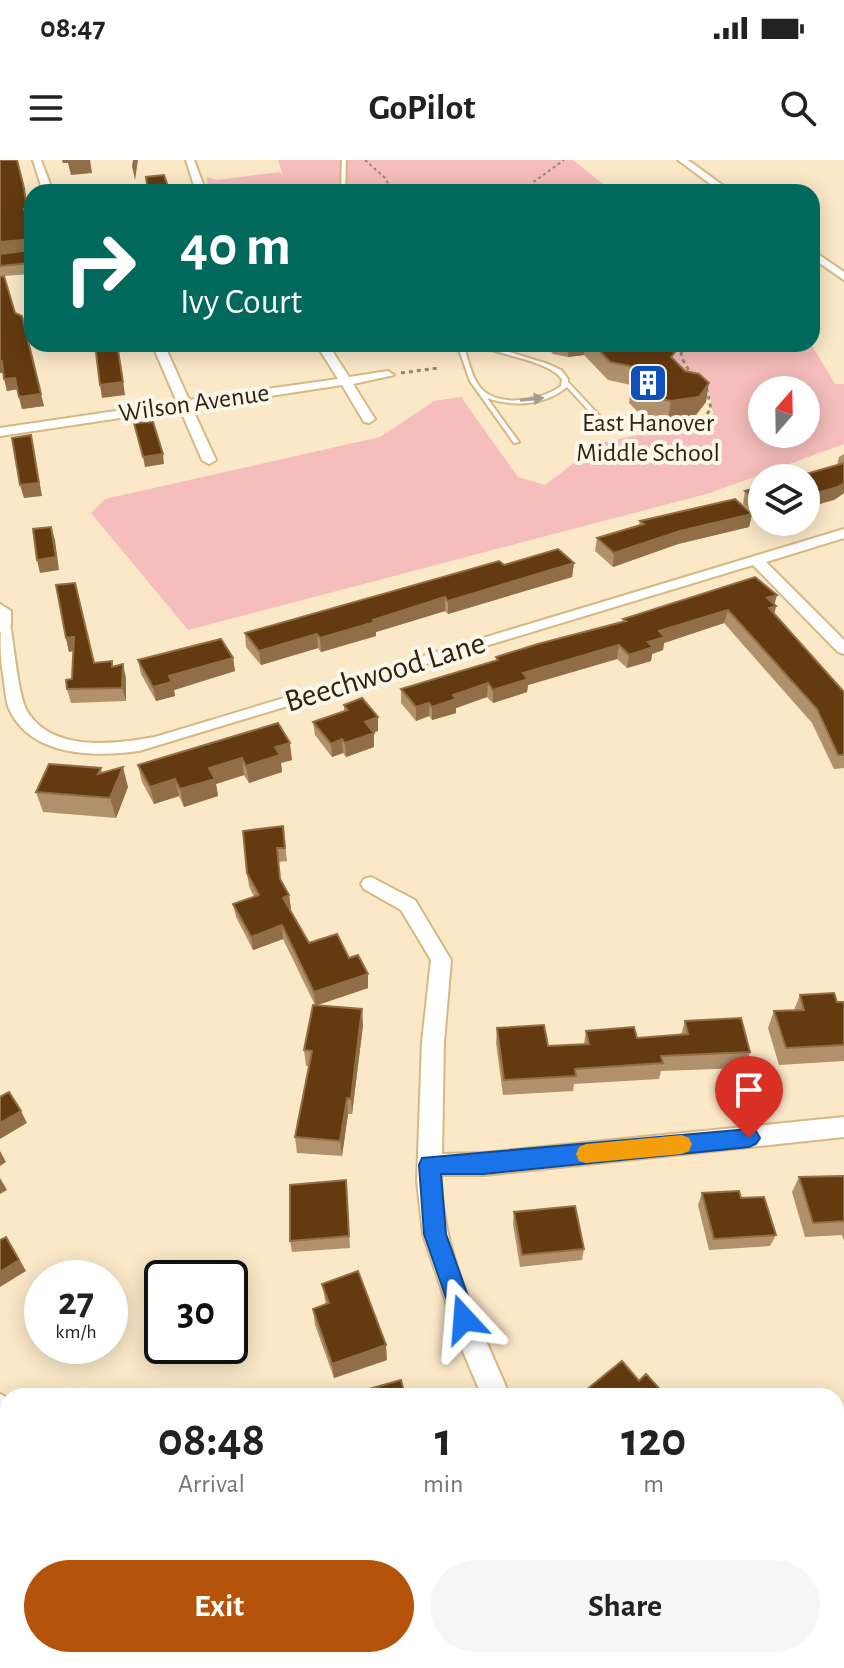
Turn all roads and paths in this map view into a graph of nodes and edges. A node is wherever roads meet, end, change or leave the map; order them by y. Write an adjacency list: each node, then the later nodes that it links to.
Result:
1 (37, 160): 7 (street)
2 (190, 160): 8 (street)
3 (344, 160): 9 (lane)
4 (365, 160): 10 (path)
5 (564, 160): 11 (path)
6 (682, 160): 12 (street)
7 (45, 184)
8 (198, 184)
9 (343, 184)
10 (388, 184)
11 (533, 184)
12 (716, 184)
13 (820, 259): 14 (street)
14 (844, 277)
15 (161, 352): 27 (street)
16 (327, 352): 24 (street)
17 (463, 352): 21 (lane)
18 (501, 352): 20 (lane)
19 (681, 352): 30 (path)
20 (504, 353): 21 (lane); 25 (lane)
21 (467, 361): 26 (lane)
22 (438, 368): 23 (path)
23 (388, 375): 24 (street, Wilson Avenue)
24 (345, 381): 27 (street, Wilson Avenue); 28 (street)
25 (566, 383): 26 (lane, one-way to 25); 29 (lane)
26 (477, 388): 32 (lane)
27 (182, 404): 31 (street, Wilson Avenue); 33 (street)
28 (369, 419)
29 (606, 426)
30 (622, 429)
31 (0, 432)
32 (516, 442)
33 (209, 460)
34 (844, 533): 35 (street, Beechwood Lane)
35 (756, 560): 36 (street, Beechwood Lane); 37 (street)
36 (1, 620)
37 (844, 649)
38 (371, 884): 40 (street)
39 (844, 1127): 40 (street)
40 (430, 1165): 41 (street)
41 (492, 1388)

